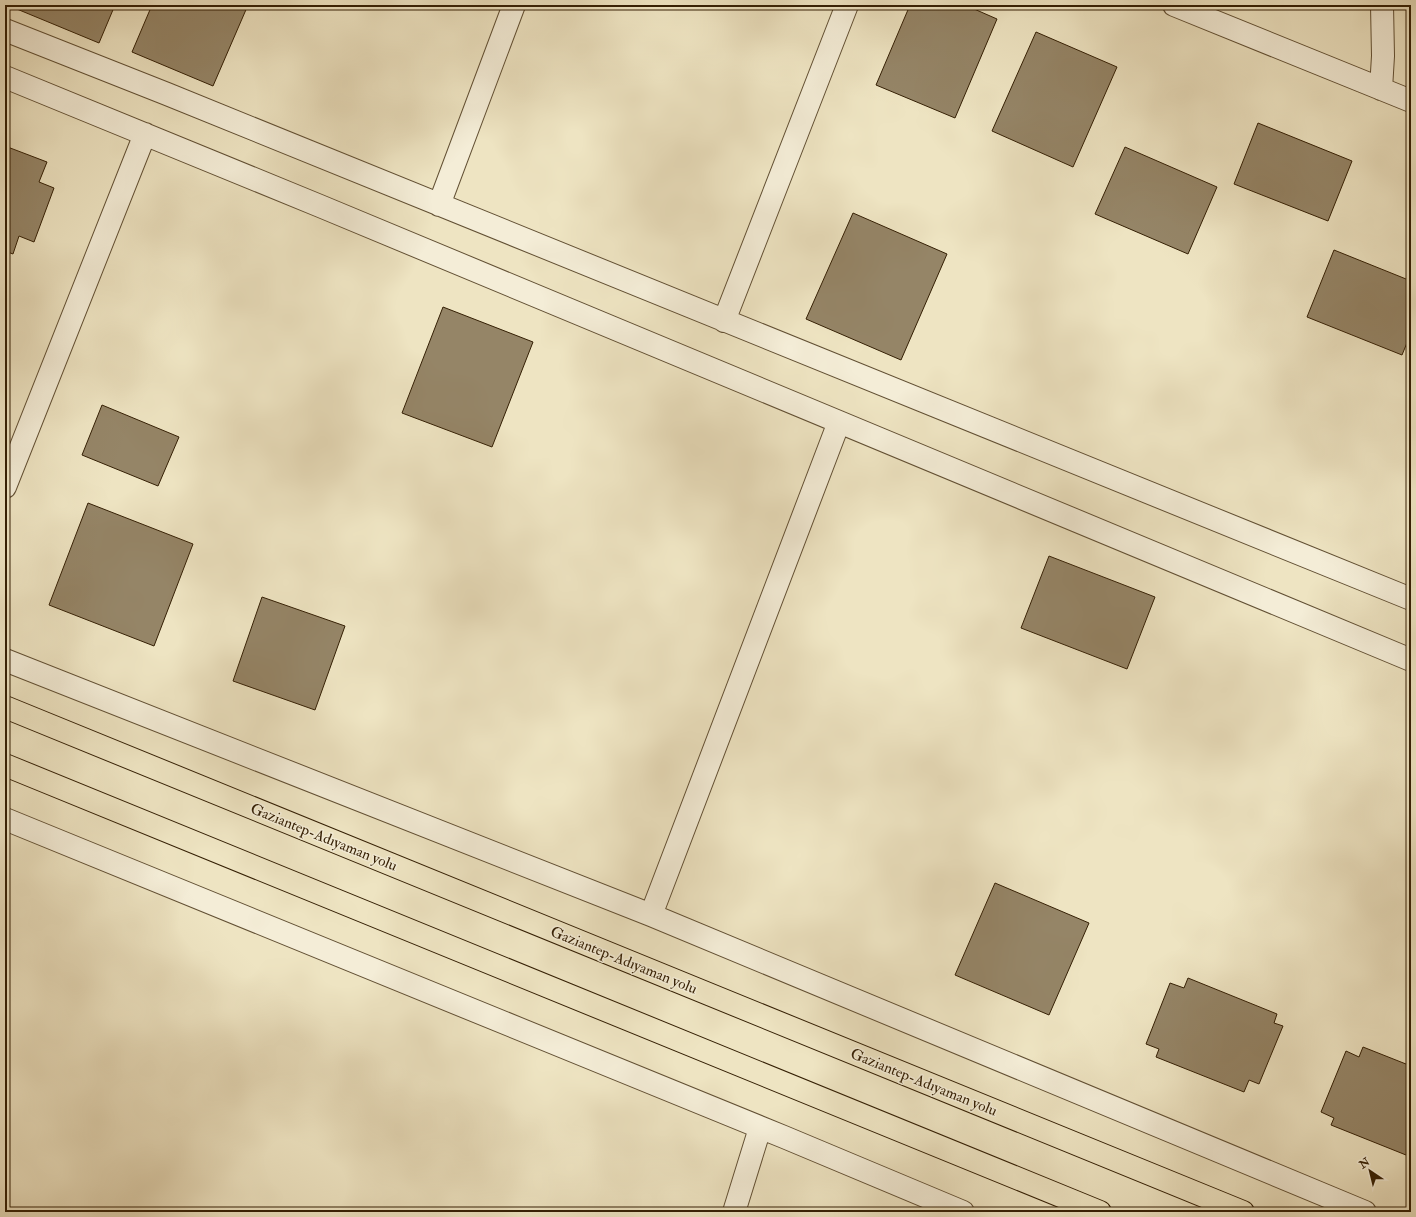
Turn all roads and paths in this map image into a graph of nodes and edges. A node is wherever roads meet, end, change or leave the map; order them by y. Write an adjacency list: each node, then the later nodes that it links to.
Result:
1 (514, 5): 10 (street)
2 (847, 5): 11 (street)
3 (1174, 5): 7 (street)
4 (1382, 5): 7 (street)
5 (5, 30): 10 (street)
6 (5, 77): 9 (street)
7 (1381, 89): 8 (street)
8 (1411, 101)
9 (145, 134): 12 (street); 13 (street)
10 (439, 205): 11 (street)
11 (724, 321): 14 (street)
12 (839, 422): 16 (street); 20 (street)
13 (5, 487)
14 (1411, 599)
15 (5, 660): 20 (street)
16 (1411, 660)
17 (5, 707): 25 (highway, Gaziantep-Adıyaman yolu)
18 (5, 765): 24 (highway)
19 (5, 819): 21 (street)
20 (651, 915): 26 (street)
21 (760, 1128): 22 (street); 23 (street)
22 (734, 1212)
23 (963, 1212)
24 (1100, 1212)
25 (1243, 1212)
26 (1365, 1212)

